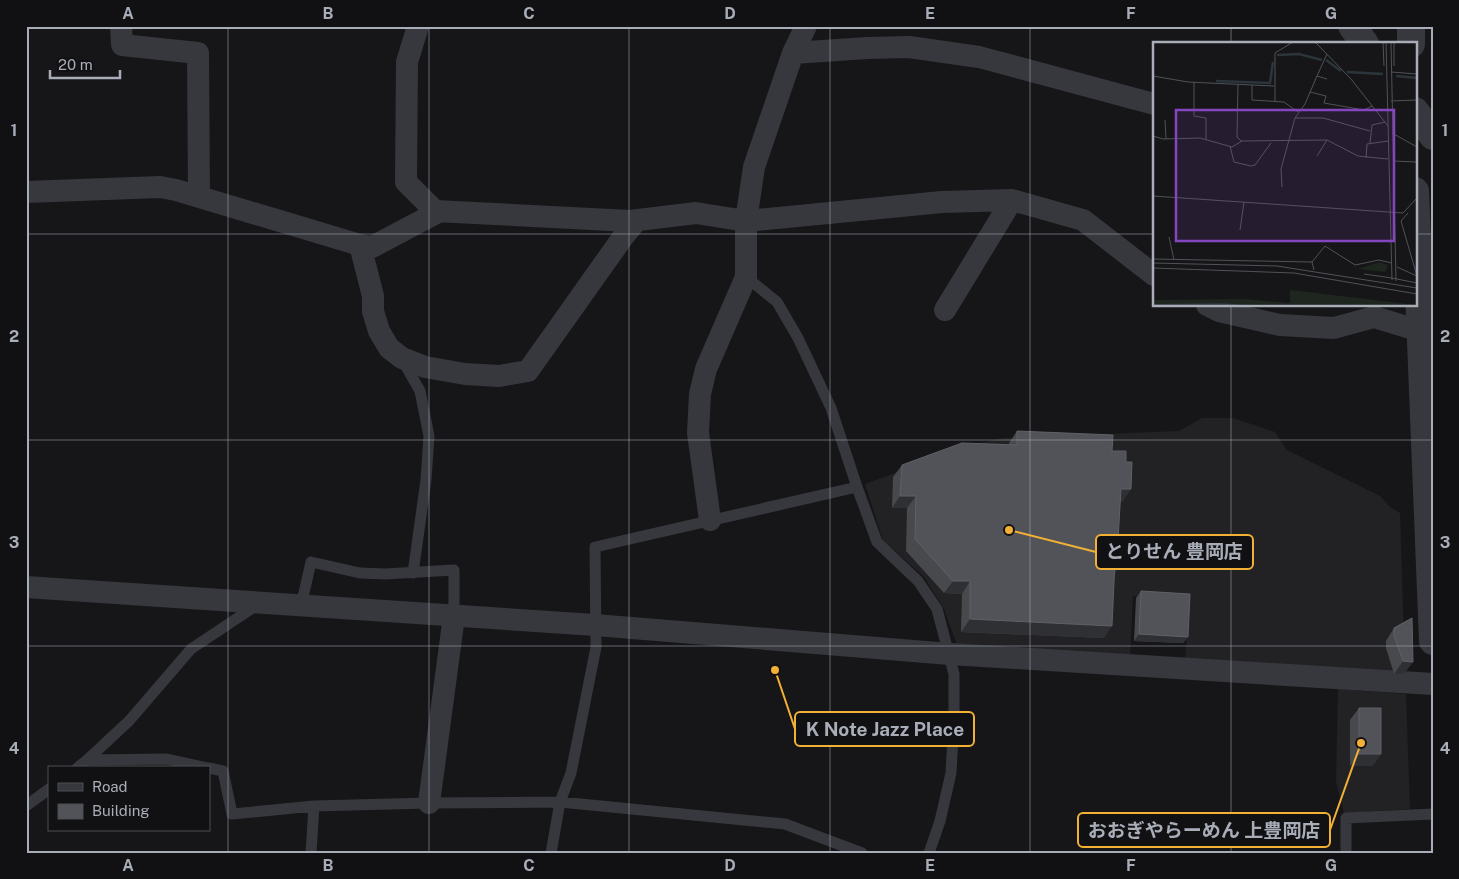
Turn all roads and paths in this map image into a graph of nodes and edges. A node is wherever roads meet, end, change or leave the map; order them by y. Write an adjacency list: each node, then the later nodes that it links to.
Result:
1 (121, 26): 13 (street)
2 (418, 26): 16 (street)
3 (806, 26): 8 (street)
4 (1352, 26): 6 (street)
5 (1411, 26): 7 (street)
6 (1364, 42)
7 (1411, 42)
8 (793, 53): 9 (street); 18 (street)
9 (1153, 104)
10 (1416, 112): 11 (street)
11 (1433, 136)
12 (26, 192): 13 (street)
13 (199, 196): 19 (street)
14 (1012, 200): 18 (street); 20 (street); 23 (street)
15 (1416, 207): 25 (street)
16 (440, 211): 17 (street); 19 (street)
17 (637, 220): 18 (street); 26 (street)
18 (746, 221): 21 (street)
19 (360, 245): 26 (street)
20 (1153, 273)
21 (746, 277): 27 (lane); 28 (street)
22 (1209, 306): 24 (street)
23 (945, 310)
24 (1272, 314): 25 (street)
25 (1420, 331): 35 (street)
26 (402, 358): 29 (lane)
27 (857, 487): 28 (lane); 36 (lane)
28 (710, 520): 34 (lane)
29 (413, 573): 32 (lane); 33 (lane)
30 (26, 588): 31 (street)
31 (261, 603): 32 (street); 38 (lane)
32 (301, 606): 33 (street)
33 (454, 616): 34 (street); 44 (street)
34 (596, 625): 36 (street); 43 (lane)
35 (1433, 641)
36 (950, 654): 37 (street); 51 (lane)
37 (1433, 684)
38 (87, 760): 39 (lane); 40 (lane)
39 (80, 766)
40 (199, 766)
41 (210, 768): 46 (lane)
42 (48, 790): 45 (lane)
43 (560, 802): 44 (lane); 49 (lane); 50 (lane)
44 (430, 803): 46 (lane)
45 (26, 806)
46 (314, 806): 48 (lane)
47 (1433, 814): 52 (lane)
48 (311, 853)
49 (551, 853)
50 (862, 853)
51 (929, 853)
52 (1346, 853)

